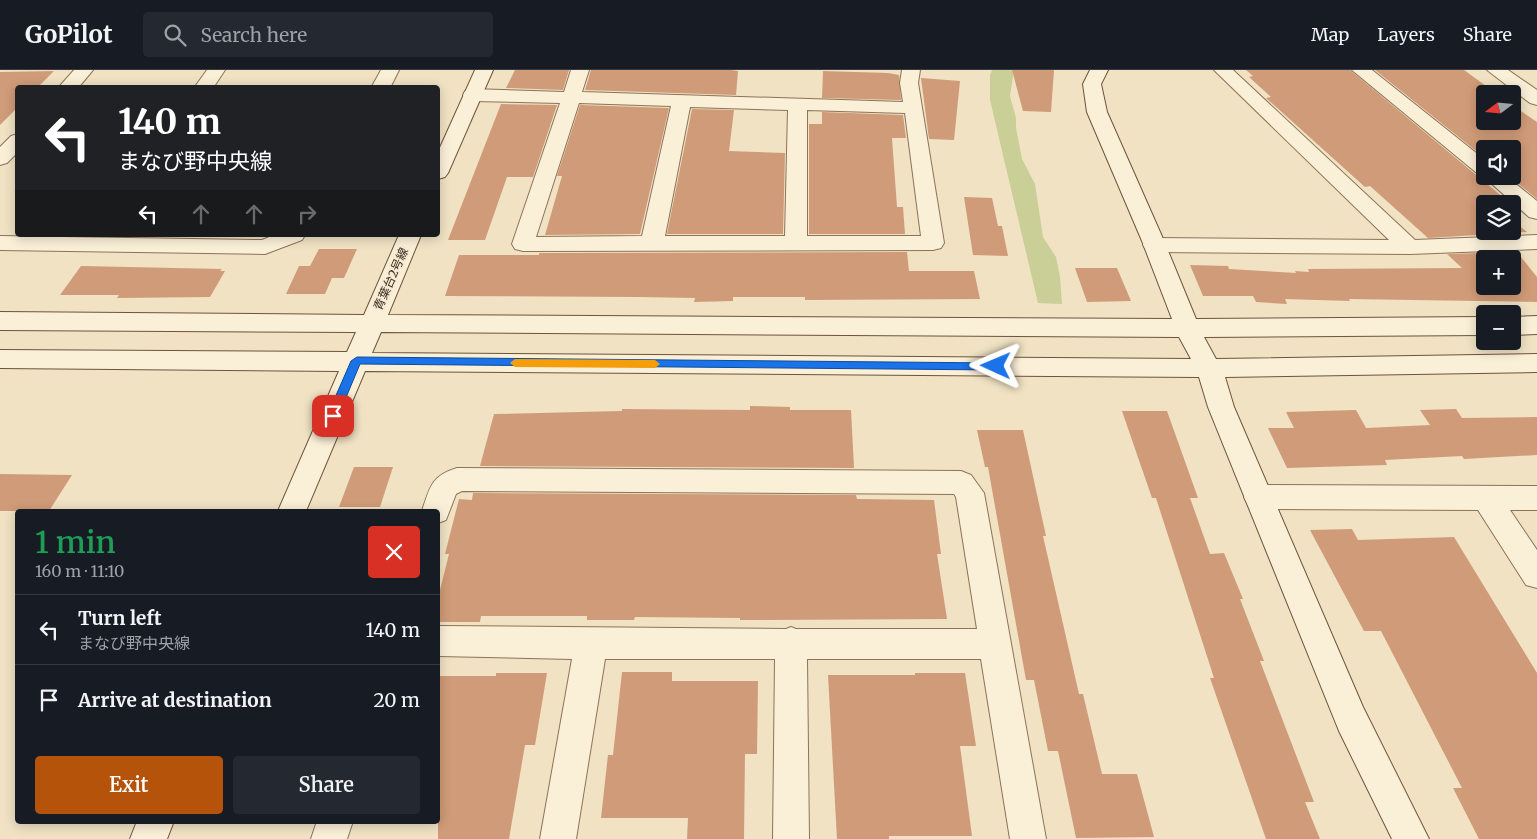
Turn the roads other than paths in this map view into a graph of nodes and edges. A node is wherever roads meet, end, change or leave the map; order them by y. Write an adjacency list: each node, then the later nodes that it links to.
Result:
1 (84, 70): 11 (street)
2 (216, 70): 12 (street)
3 (390, 70): 13 (street)
4 (484, 70): 14 (street)
5 (580, 70): 15 (street)
6 (911, 70): 19 (street)
7 (1099, 70): 33 (street)
8 (1223, 70): 34 (street)
9 (1361, 70): 22 (street)
10 (1496, 70): 16 (street)
11 (70, 85)
12 (205, 85)
13 (382, 85)
14 (472, 95): 15 (street); 23 (street)
15 (571, 97): 17 (street); 31 (street)
16 (1537, 99)
17 (681, 102): 18 (street); 31 (street)
18 (798, 105): 19 (street); 32 (street)
19 (914, 108): 32 (street)
20 (15, 143): 21 (street)
21 (0, 159)
22 (1476, 163)
23 (440, 168)
24 (1504, 185): 25 (street)
25 (1537, 212)
26 (289, 237): 28 (street)
27 (409, 237): 36 (street, 青葉台2号線)
28 (84, 240): 30 (street)
29 (1537, 242): 34 (street)
30 (0, 243)
31 (652, 244): 32 (street)
32 (796, 244)
33 (1154, 245): 34 (street); 40 (street)
34 (1410, 247)
35 (0, 322): 36 (street)
36 (372, 323): 40 (street); 42 (street, 青葉台2号線)
37 (1537, 325): 39 (street)
38 (1476, 326): 40 (street)
39 (1521, 326)
40 (1187, 328): 44 (street)
41 (0, 359): 42 (street)
42 (357, 361): 44 (street); 48 (street, 青葉台2号線)
43 (1537, 363): 44 (street)
44 (1209, 368): 45 (street)
45 (1258, 497): 47 (street); 62 (street)
46 (1537, 498): 47 (street)
47 (1487, 499): 50 (street)
48 (293, 509)
49 (437, 509): 54 (street)
50 (1537, 575)
51 (440, 641): 53 (street)
52 (791, 642): 53 (street); 54 (street); 60 (street)
53 (591, 644): 59 (street)
54 (996, 644): 61 (street)
55 (155, 824): 57 (street)
56 (334, 824): 58 (street)
57 (148, 839)
58 (329, 839)
59 (558, 839)
60 (791, 839)
61 (1028, 839)
62 (1411, 839)

